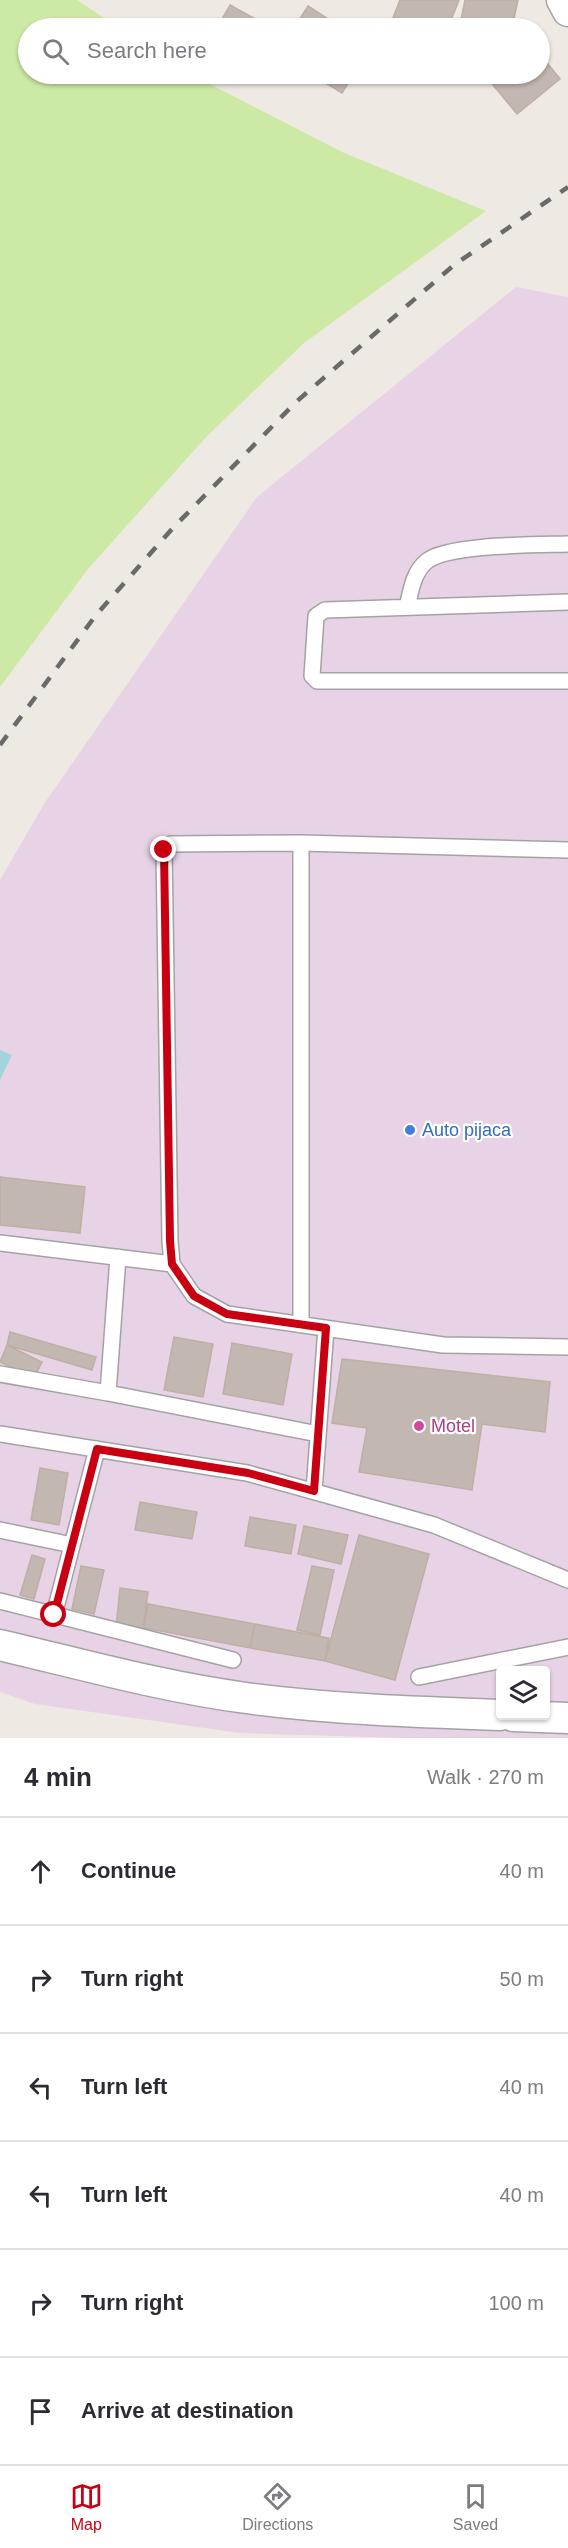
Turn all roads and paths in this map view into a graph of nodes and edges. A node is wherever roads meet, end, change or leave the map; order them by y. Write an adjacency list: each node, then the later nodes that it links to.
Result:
1 (562, 0): 2 (street)
2 (568, 11)
3 (568, 544): 5 (lane)
4 (568, 602): 5 (lane)
5 (407, 607): 6 (lane)
6 (568, 681)
7 (301, 843): 8 (lane); 11 (lane); 12 (lane)
8 (568, 850)
9 (0, 1243): 10 (lane)
10 (118, 1257): 11 (lane); 16 (lane)
11 (172, 1264): 12 (lane)
12 (301, 1325): 13 (lane)
13 (326, 1328): 14 (lane); 18 (lane)
14 (568, 1347)
15 (0, 1374): 16 (lane)
16 (108, 1393): 18 (lane)
17 (0, 1434): 19 (lane)
18 (318, 1434): 20 (lane)
19 (97, 1449): 20 (lane); 22 (lane)
20 (314, 1491): 23 (lane)
21 (0, 1530): 22 (lane)
22 (72, 1545): 25 (lane)
23 (568, 1580)
24 (0, 1601): 25 (lane)
25 (54, 1615): 28 (lane)
26 (0, 1646): 30 (street)
27 (568, 1647): 29 (lane)
28 (233, 1660)
29 (419, 1677)
30 (496, 1715)
31 (550, 1717): 32 (street)
32 (568, 1718)

